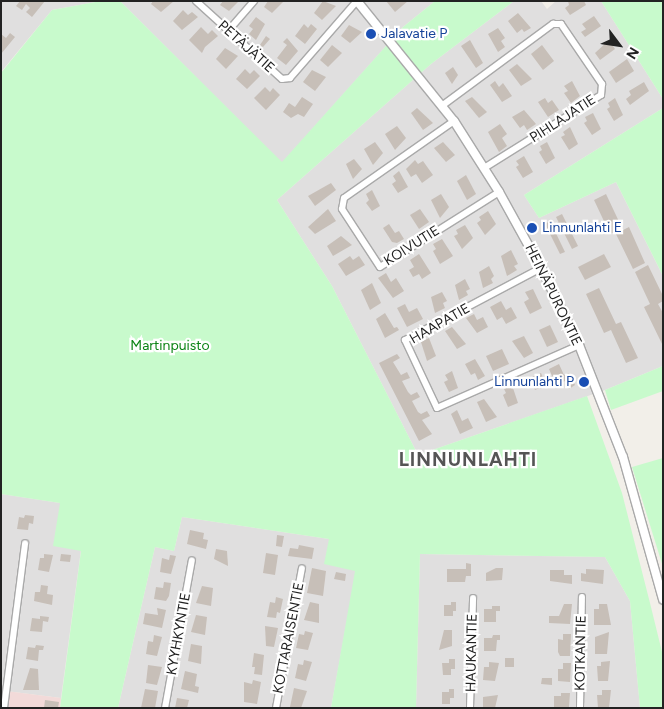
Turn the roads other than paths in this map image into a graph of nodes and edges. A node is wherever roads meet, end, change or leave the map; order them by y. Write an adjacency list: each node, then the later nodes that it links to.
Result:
1 (196, 1): 4 (street, PETÄJÄTIE)
2 (254, 1): 4 (street)
3 (357, 1): 4 (street, PETÄJÄTIE); 5 (street, HEINÄPURONTIE)
4 (228, 31)
5 (443, 105): 6 (street, HEINÄPURONTIE); 7 (street, PIHLAJATIE)
6 (454, 121): 7 (street, HEINÄPURONTIE); 8 (street, KOIVUTIE)
7 (484, 168): 8 (street, HEINÄPURONTIE)
8 (500, 192): 9 (street, HEINÄPURONTIE)
9 (542, 268): 10 (street, HEINÄPURONTIE); 10 (street, HAAPATIE)
10 (579, 345): 16 (street, HEINÄPURONTIE)
11 (25, 543): 17 (street)
12 (192, 560): 18 (street, KYYHKYNTIE)
13 (302, 568): 19 (street, KOTTARAISENTIE)
14 (582, 597): 21 (street, KOTKANTIE)
15 (473, 598): 20 (street, HAUKANTIE)
16 (663, 599)
17 (4, 708)
18 (165, 708)
19 (276, 708)
20 (470, 708)
21 (580, 708)

